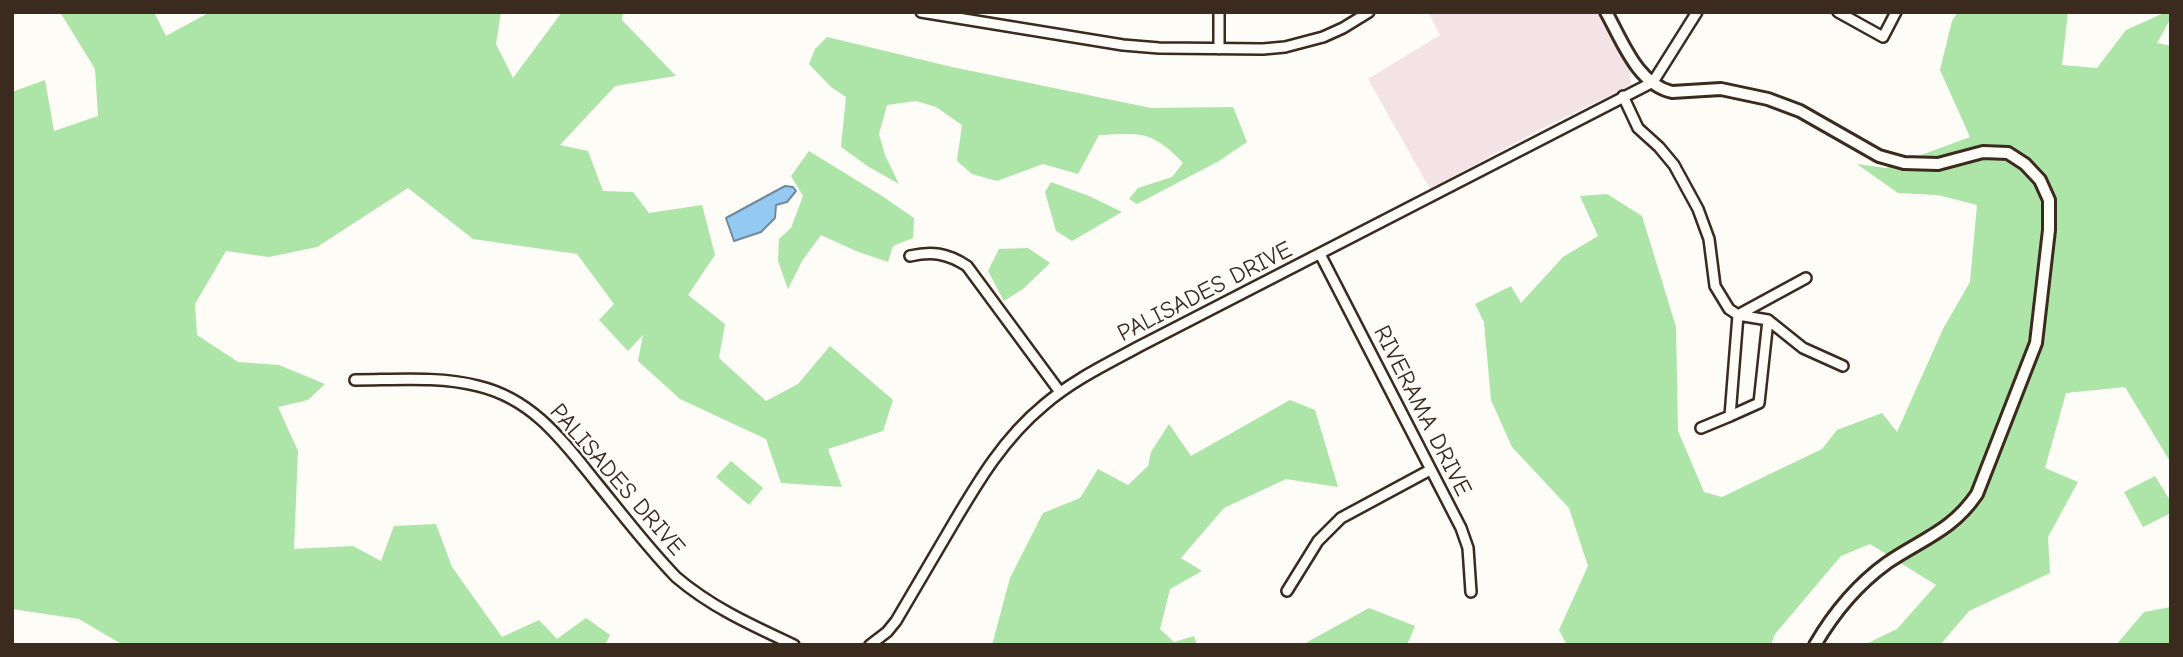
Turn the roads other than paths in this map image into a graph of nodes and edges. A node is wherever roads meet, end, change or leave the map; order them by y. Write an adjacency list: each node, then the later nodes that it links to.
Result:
1 (921, 12): 8 (street)
2 (1219, 12): 8 (street)
3 (1369, 12): 8 (street)
4 (1606, 12): 9 (street)
5 (1697, 12): 9 (street)
6 (1838, 12): 7 (street)
7 (1896, 12)
8 (1219, 49)
9 (1653, 82): 10 (street, PALISADES DRIVE); 26 (street)
10 (1623, 96): 11 (street, PALISADES DRIVE); 14 (street)
11 (1320, 254): 18 (street, PALISADES DRIVE); 21 (street, RIVERAMA DRIVE)
12 (910, 256): 18 (street)
13 (1805, 278): 14 (street)
14 (1738, 315): 15 (street); 19 (street)
15 (1768, 320): 16 (street); 19 (street)
16 (1843, 366)
17 (355, 380): 24 (street, PALISADES DRIVE)
18 (1060, 391): 25 (street, PALISADES DRIVE)
19 (1730, 416): 20 (street)
20 (1701, 428)
21 (1430, 470): 22 (street); 23 (street, RIVERAMA DRIVE)
22 (1287, 591)
23 (1471, 592)
24 (794, 645)
25 (870, 645)
26 (1815, 645)

